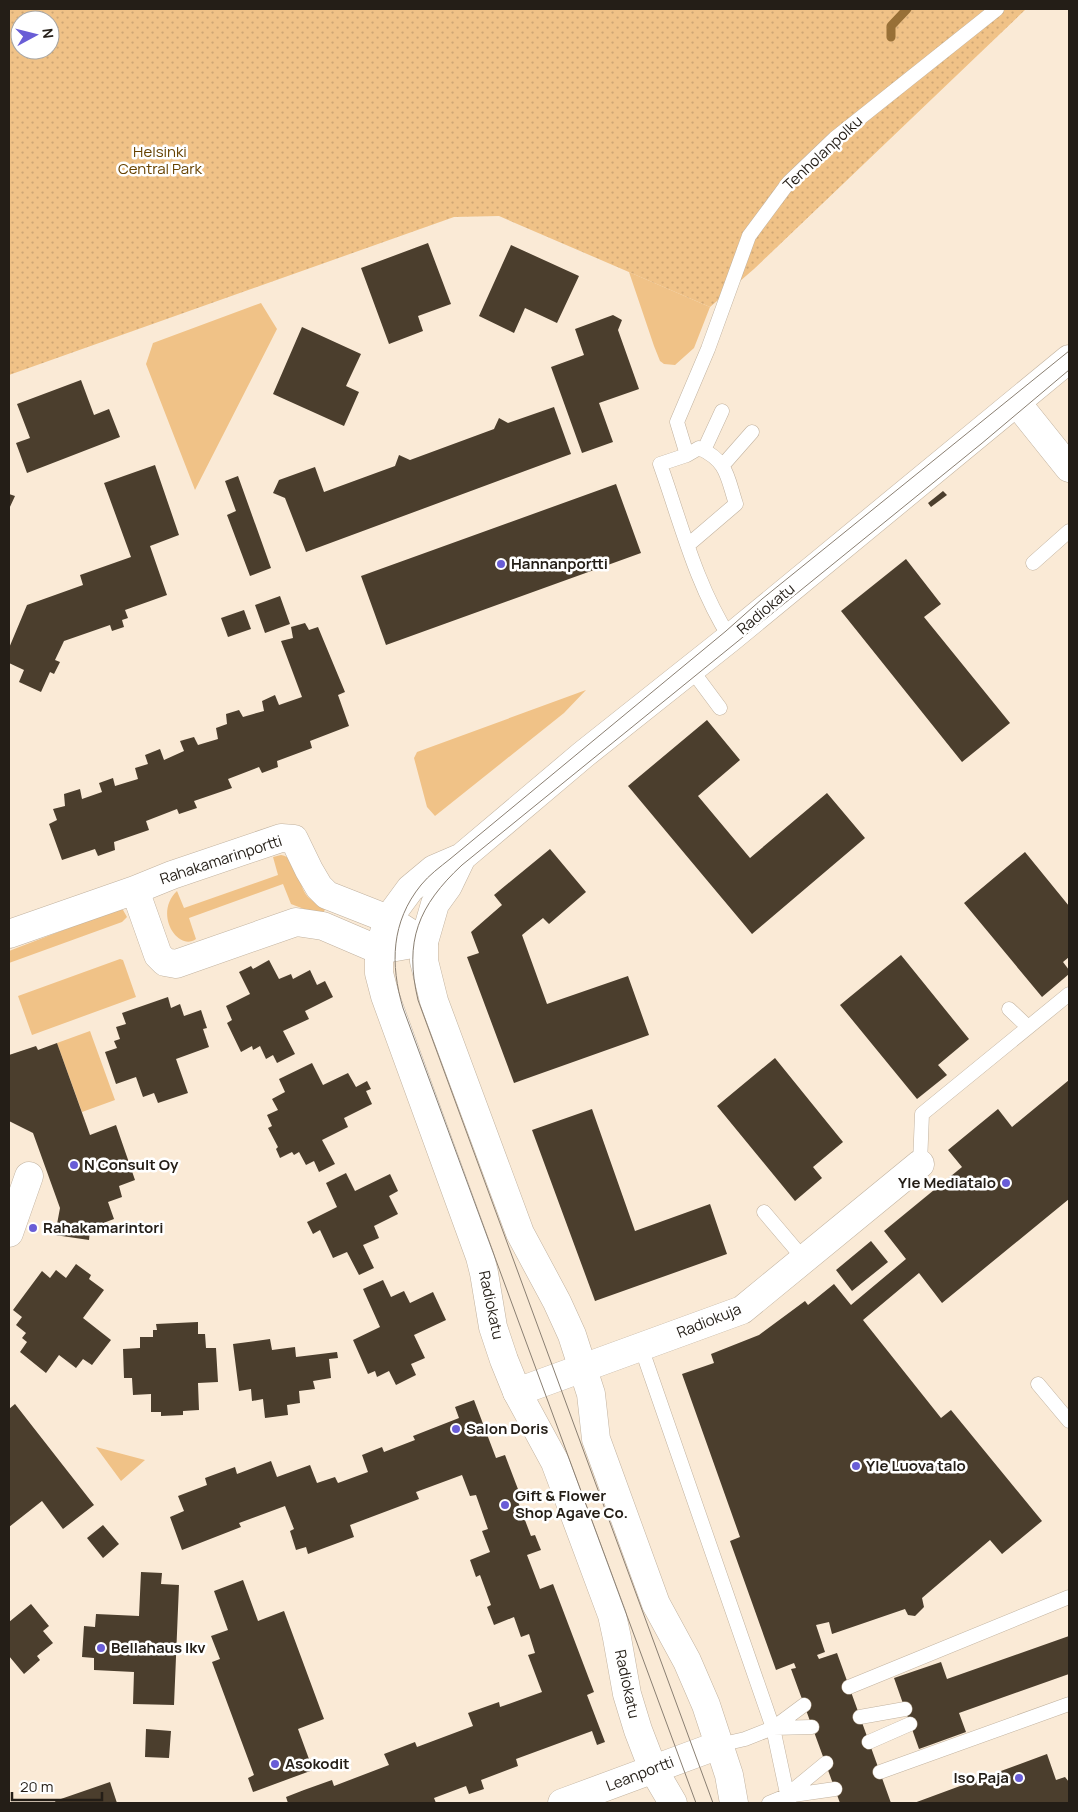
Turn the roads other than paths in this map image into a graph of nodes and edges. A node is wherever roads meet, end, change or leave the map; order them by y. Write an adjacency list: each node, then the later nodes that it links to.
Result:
1 (997, 9): 7 (lane, Tenholanpolku)
2 (1069, 359): 3 (street, Radiokatu)
3 (1017, 403): 9 (street); 13 (street, Radiokatu)
4 (722, 411): 6 (lane)
5 (752, 432): 8 (lane)
6 (704, 450): 7 (lane); 8 (lane)
7 (687, 455): 11 (lane)
8 (723, 465): 11 (lane)
9 (1069, 468)
10 (1069, 531): 12 (lane)
11 (688, 545): 13 (lane)
12 (1032, 562)
13 (730, 638): 14 (street, Radiokatu)
14 (691, 670): 15 (lane); 16 (street, Radiokatu)
15 (720, 708)
16 (462, 857): 18 (street, Radiokatu); 20 (street, Radiokatu)
17 (135, 890): 18 (street, Rahakamarinportti); 19 (street, Rahakamarinportti); 21 (street)
18 (388, 919): 20 (street, Rahakamarinportti); 21 (street, Radiokatu)
19 (9, 934)
20 (424, 942): 21 (street); 31 (street, Radiokatu)
21 (379, 950): 33 (street, Radiokatu)
22 (1069, 994): 24 (lane)
23 (1009, 1009): 24 (lane)
24 (1028, 1027): 25 (lane)
25 (920, 1164): 29 (street, Radiokuja)
26 (29, 1176): 28 (street)
27 (764, 1212): 29 (lane)
28 (9, 1233)
29 (803, 1258): 30 (street, Radiokuja)
30 (641, 1348): 31 (street, Radiokuja); 43 (lane)
31 (583, 1369): 33 (street, Radiokuja); 45 (street, Radiokatu)
32 (1038, 1384): 34 (lane)
33 (516, 1392): 47 (street, Radiokatu)
34 (1069, 1422)
35 (1069, 1597): 36 (lane)
36 (849, 1687)
37 (1069, 1704): 48 (lane)
38 (804, 1705): 43 (lane)
39 (905, 1709): 40 (lane)
40 (860, 1717)
41 (910, 1724): 44 (lane)
42 (812, 1726): 43 (lane)
43 (773, 1728): 45 (lane); 50 (lane)
44 (869, 1742)
45 (719, 1745): 47 (street, Leanportti); 53 (street, Radiokatu)
46 (826, 1763): 50 (lane)
47 (653, 1769): 51 (street, Leanportti); 52 (street, Radiokatu)
48 (880, 1772)
49 (835, 1789): 50 (lane)
50 (788, 1799): 54 (lane)
51 (562, 1803)
52 (673, 1803)
53 (734, 1803)
54 (769, 1803)

